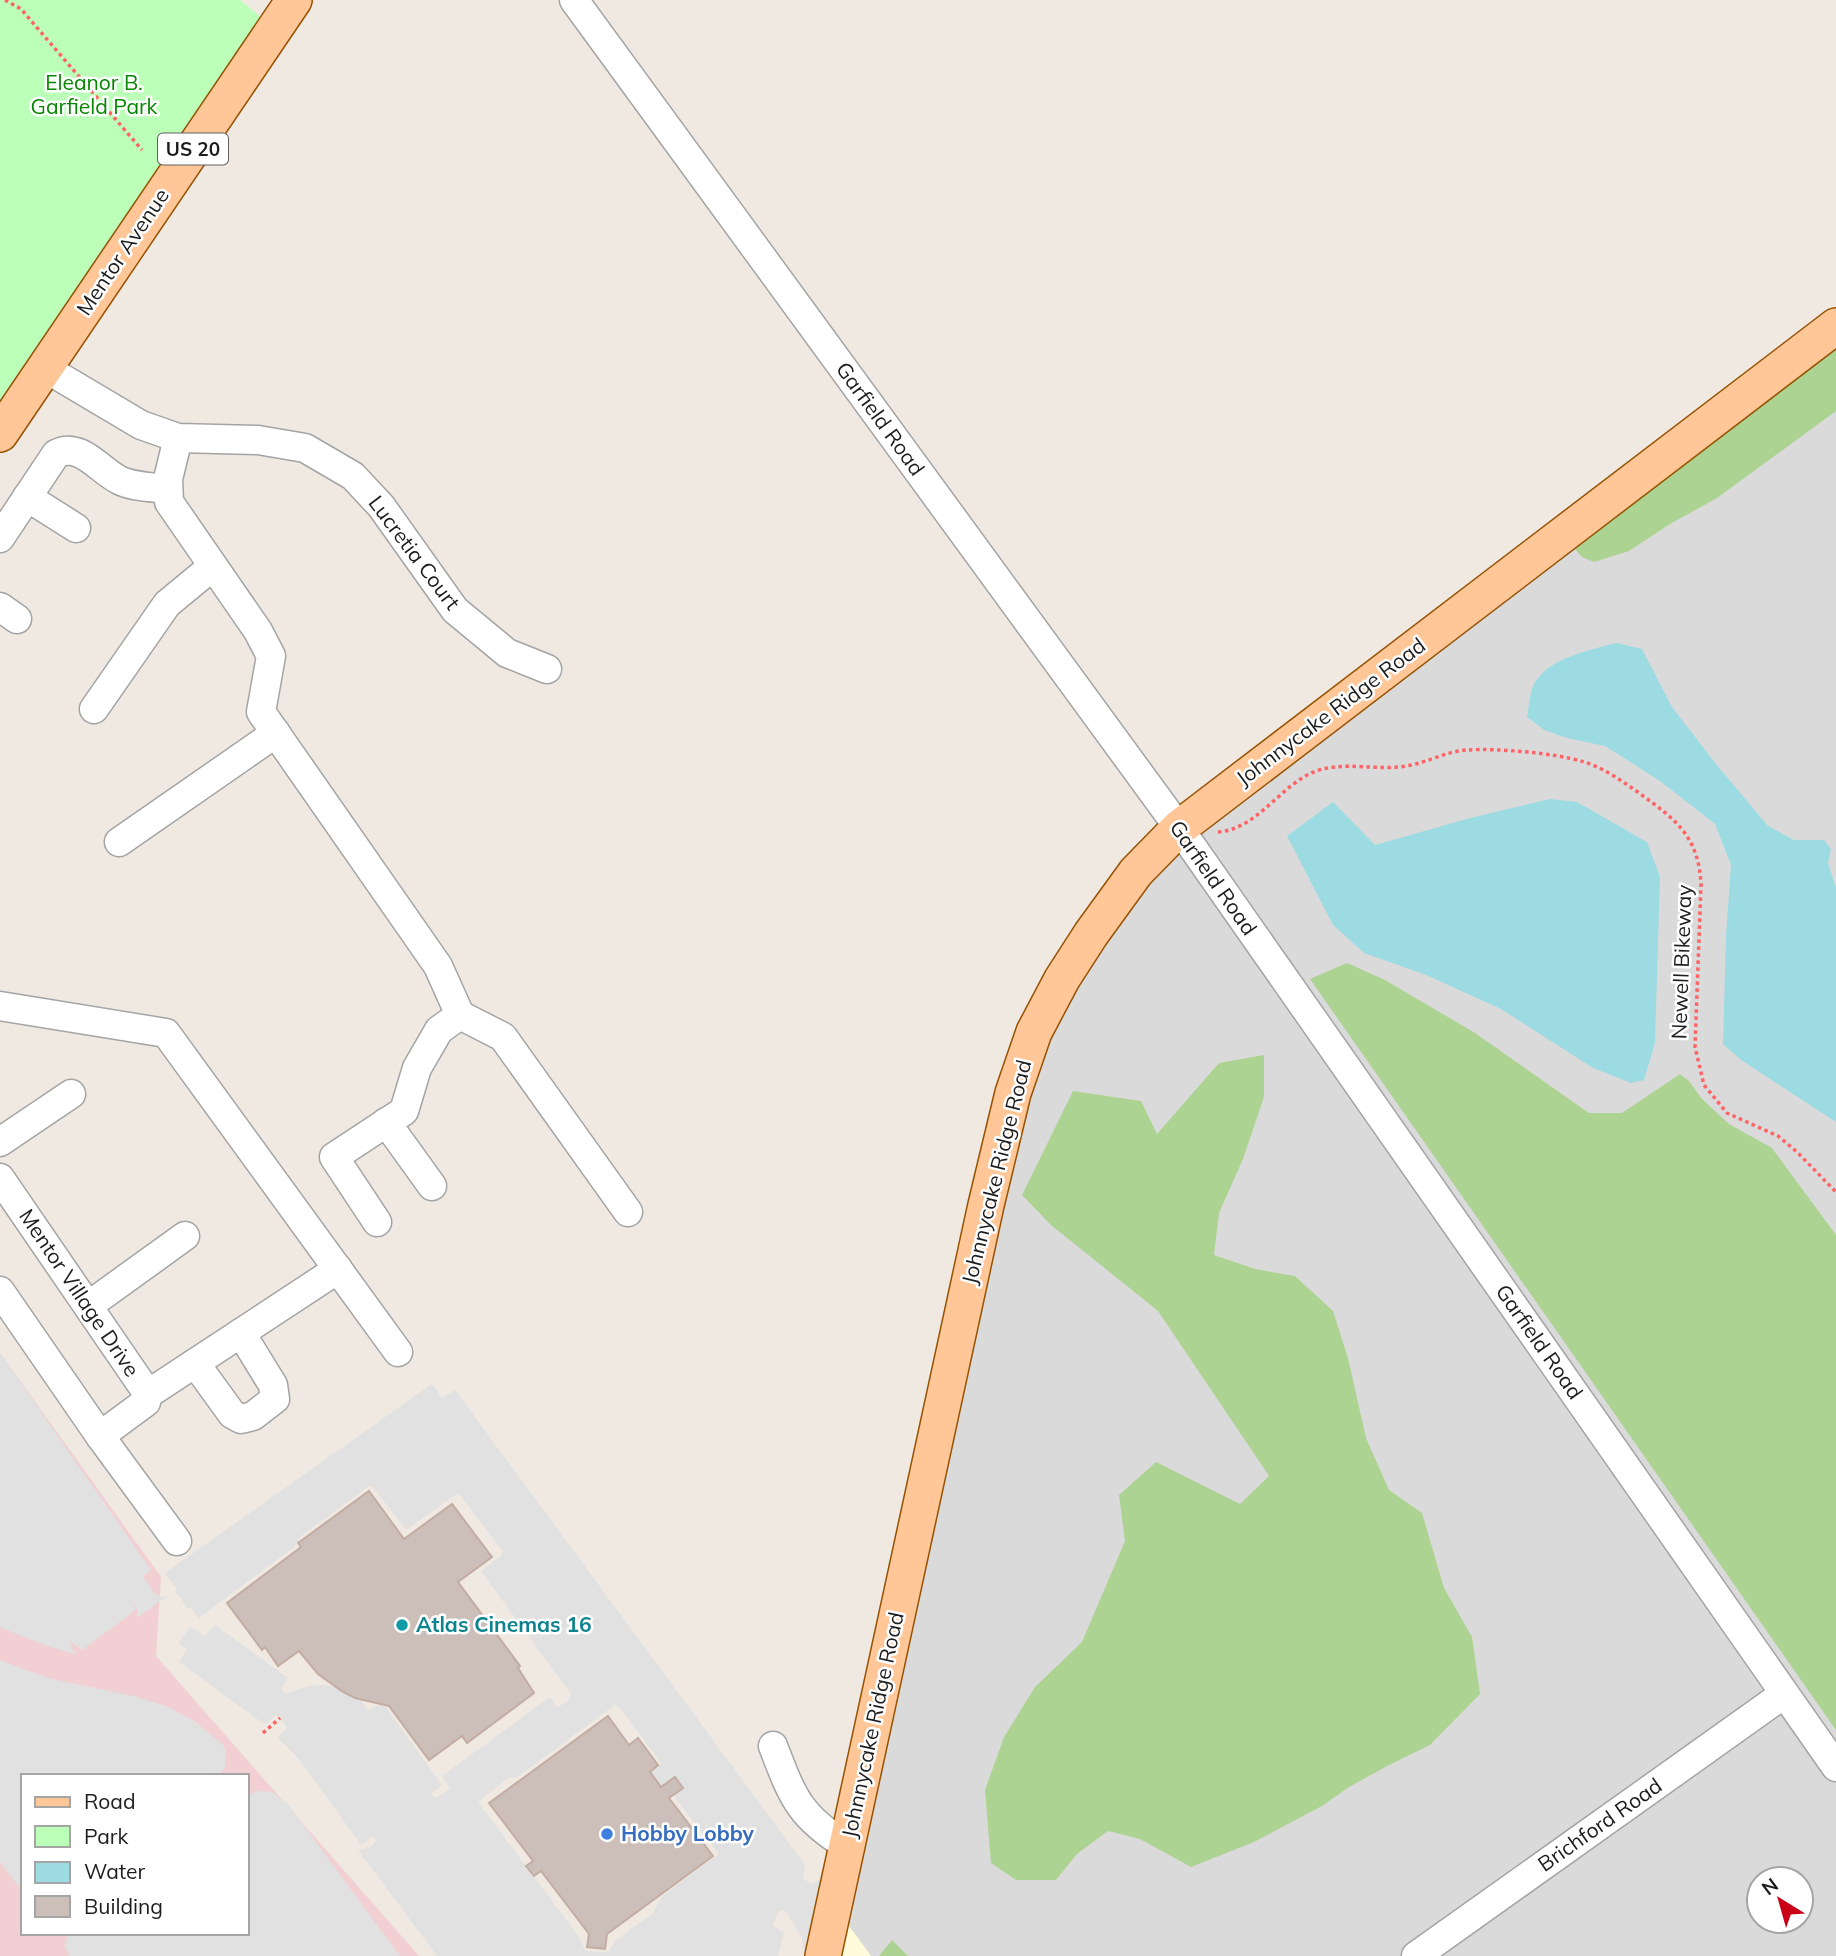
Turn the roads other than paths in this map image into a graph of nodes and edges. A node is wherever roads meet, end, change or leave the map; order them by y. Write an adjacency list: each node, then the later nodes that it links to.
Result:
1 (294, 0): 4 (main road, Mentor Avenue / US 20)
2 (574, 0): 15 (street, Garfield Road)
3 (1836, 326): 15 (main road, Johnnycake Ridge Road)
4 (44, 368): 5 (main road, Mentor Avenue / US 20); 6 (street, Lucretia Court)
5 (0, 434)
6 (178, 438): 7 (street); 12 (street, Lucretia Court)
7 (168, 489): 8 (street); 11 (street)
8 (27, 497): 9 (street); 10 (street)
9 (76, 528)
10 (0, 538)
11 (213, 566): 13 (street); 14 (street)
12 (547, 669)
13 (94, 709)
14 (276, 733): 16 (street); 18 (street)
15 (1189, 821): 36 (street, Garfield Road); 39 (main road, Johnnycake Ridge Road)
16 (119, 842)
17 (0, 1006): 27 (street)
18 (460, 1015): 20 (street); 24 (street)
19 (71, 1094): 21 (street)
20 (386, 1122): 23 (street); 25 (street)
21 (0, 1142)
22 (0, 1178): 29 (street, Mentor Village Drive)
23 (432, 1186)
24 (628, 1212)
25 (377, 1222)
26 (185, 1236): 29 (street)
27 (338, 1269): 30 (street, Mentor Village Drive); 31 (street)
28 (0, 1291): 34 (street)
29 (88, 1306): 33 (street, Mentor Village Drive)
30 (241, 1333): 32 (street, Mentor Village Drive); 32 (street)
31 (398, 1352)
32 (195, 1363): 33 (street, Mentor Village Drive)
33 (148, 1394): 34 (street)
34 (100, 1436): 35 (street)
35 (177, 1541)
36 (1784, 1694): 38 (street, Garfield Road); 41 (street, Brichford Road)
37 (773, 1746): 39 (street)
38 (1836, 1767)
39 (847, 1846): 40 (main road, Johnnycake Ridge Road)
40 (823, 1956)
41 (1416, 1956)

